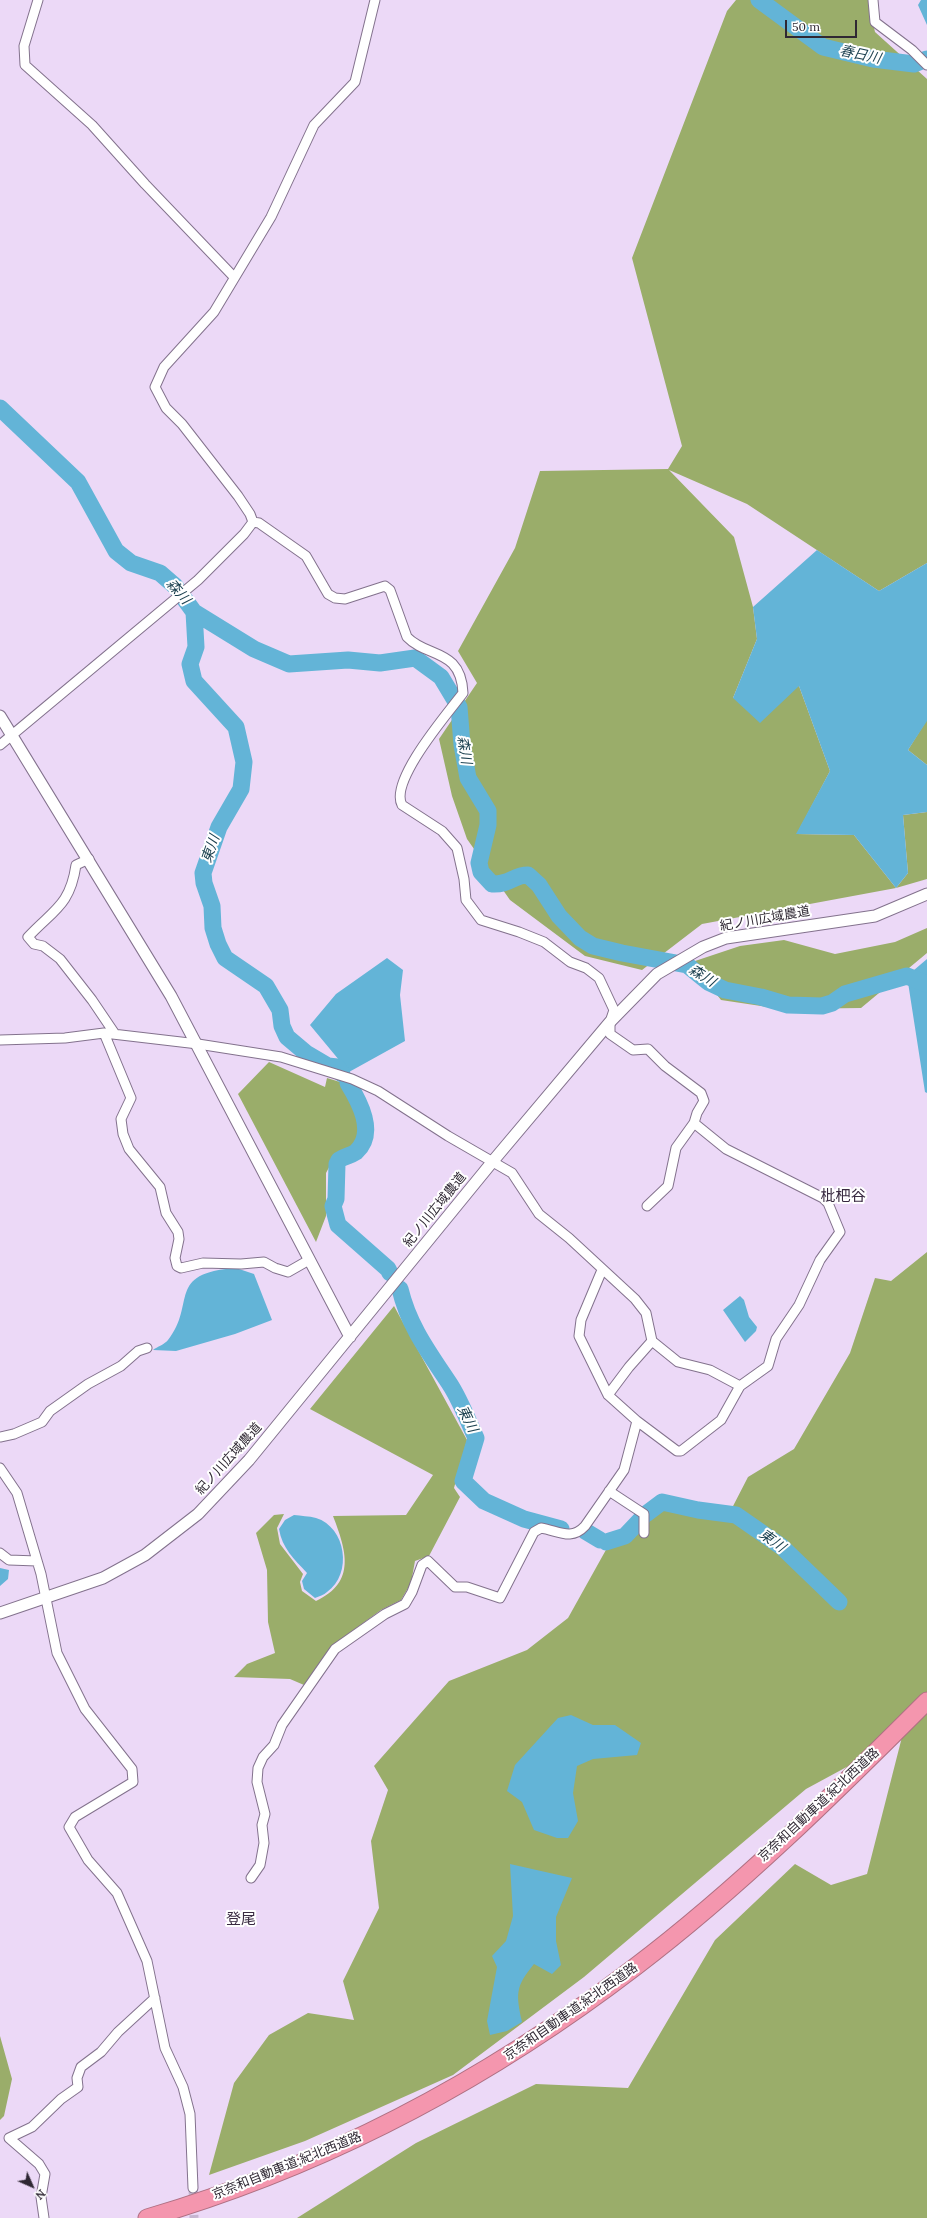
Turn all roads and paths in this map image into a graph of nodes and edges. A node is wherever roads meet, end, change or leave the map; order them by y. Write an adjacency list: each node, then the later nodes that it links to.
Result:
1 (38, 0): 5 (street)
2 (375, 0): 5 (street)
3 (873, 0): 4 (street)
4 (927, 65)
5 (233, 276): 6 (street)
6 (253, 522): 8 (street); 12 (street)
7 (0, 716): 8 (street)
8 (11, 735): 9 (street); 10 (street)
9 (0, 745)
10 (89, 859): 14 (street); 16 (street)
11 (927, 894): 12 (street, 紀ノ川広域農道)
12 (610, 1022): 17 (street); 18 (street, 紀ノ川広域農道)
13 (104, 1033): 14 (street); 15 (street); 20 (street)
14 (115, 1034): 16 (street)
15 (0, 1040)
16 (198, 1044): 18 (street); 20 (street)
17 (694, 1123): 19 (street); 25 (street)
18 (493, 1161): 21 (street); 22 (street, 紀ノ川広域農道)
19 (647, 1206)
20 (308, 1260): 22 (street)
21 (602, 1270): 23 (street); 26 (street)
22 (350, 1338): 34 (street, 紀ノ川広域農道)
23 (652, 1341): 25 (street); 26 (street)
24 (147, 1348): 28 (street)
25 (740, 1386): 27 (street)
26 (608, 1395): 27 (street)
27 (637, 1420): 30 (street)
28 (0, 1436)
29 (0, 1468): 33 (street)
30 (609, 1491): 31 (street); 37 (street)
31 (644, 1533)
32 (0, 1553): 33 (street)
33 (37, 1562): 34 (street)
34 (45, 1599): 35 (street, 紀ノ川広域農道); 38 (street)
35 (0, 1614)
36 (927, 1700): 41 (highway, 京奈和自動車道;紀北西道路)
37 (251, 1878)
38 (155, 1998): 39 (street); 40 (street)
39 (193, 2188)
40 (44, 2218)
41 (147, 2218)

